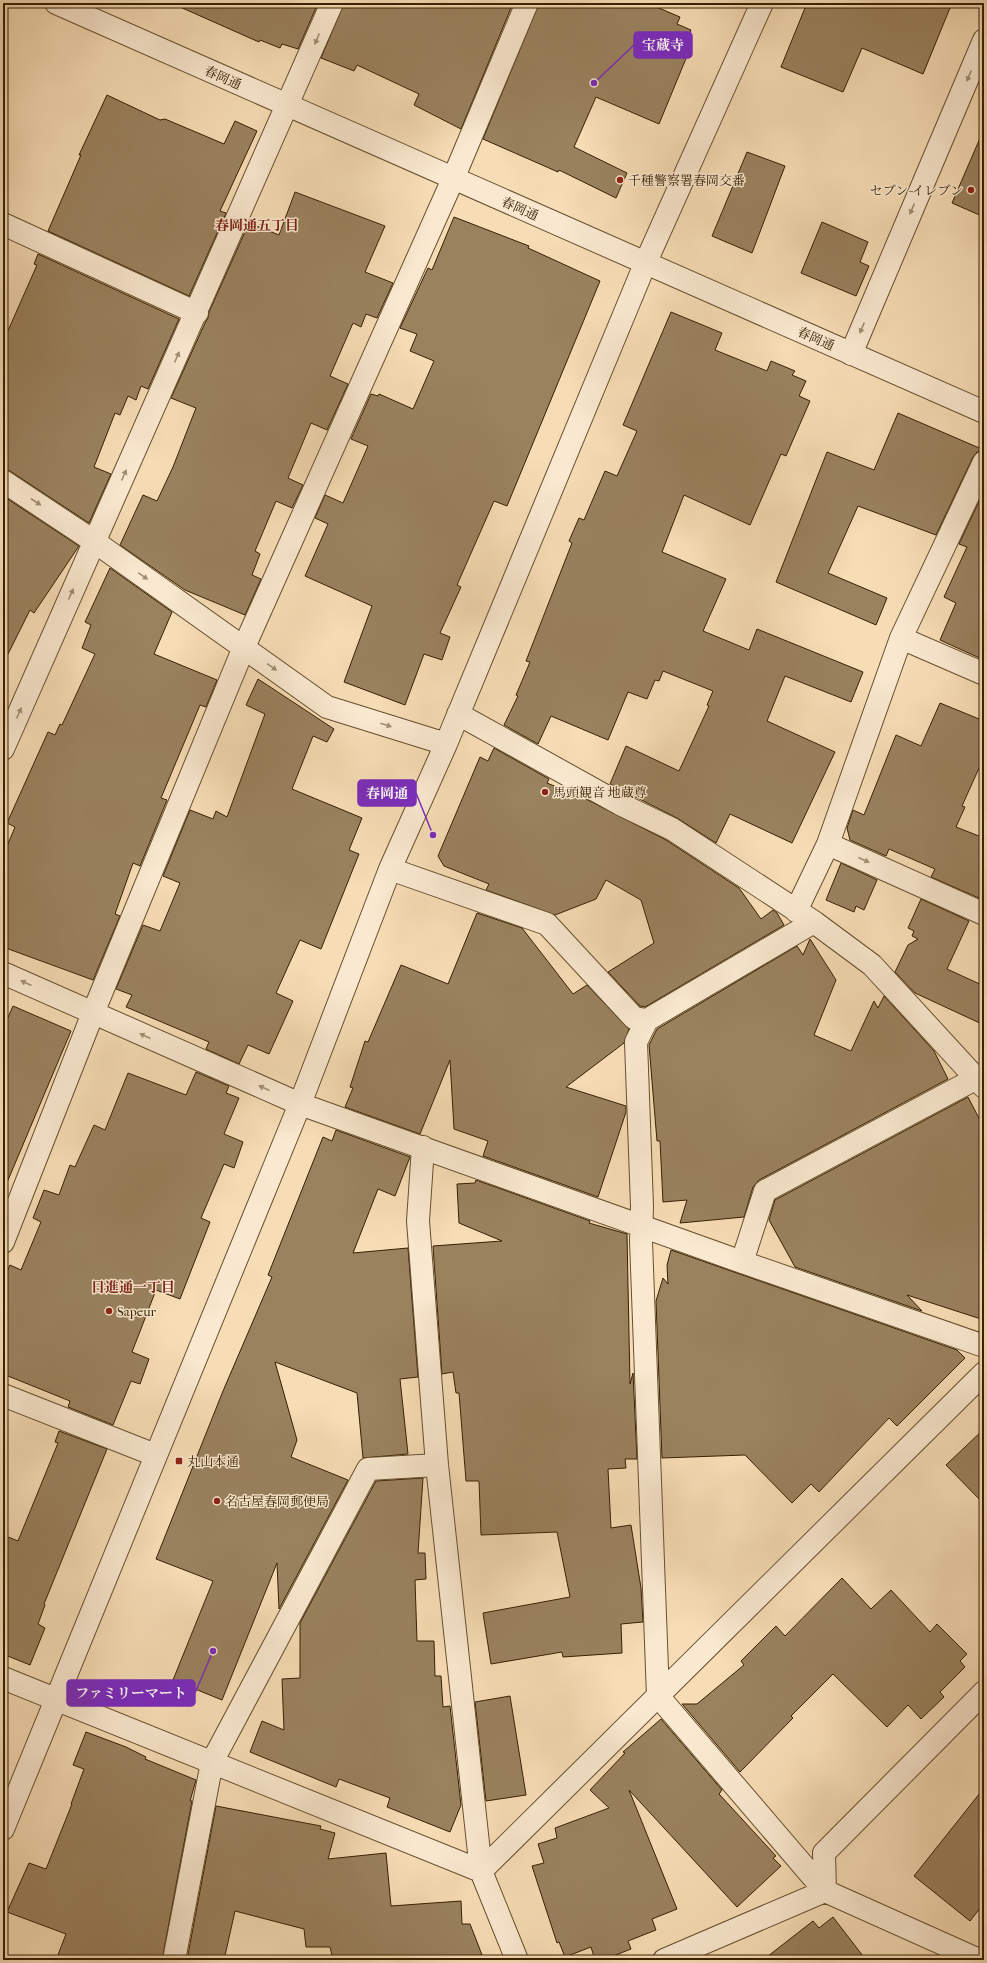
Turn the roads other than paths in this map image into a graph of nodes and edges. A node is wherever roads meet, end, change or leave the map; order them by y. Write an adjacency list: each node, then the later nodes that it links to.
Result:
1 (56, 3): 6 (street, 春岡通)
2 (332, 3): 6 (street, one-way to 6)
3 (527, 3): 7 (street)
4 (762, 3): 9 (street)
5 (984, 40): 11 (street, one-way to 11)
6 (288, 106): 7 (street, 春岡通); 10 (street)
7 (453, 179): 9 (street, 春岡通); 17 (street)
8 (3, 224): 10 (street)
9 (645, 264): 11 (street, 春岡通); 19 (street)
10 (196, 313): 15 (street, one-way to 10)
11 (851, 354): 12 (street, 春岡通)
12 (984, 412)
13 (984, 462): 16 (street)
14 (3, 481): 15 (street, one-way to 15)
15 (95, 542): 17 (street, one-way to 17); 21 (street, one-way to 15)
16 (901, 638): 18 (street); 22 (street)
17 (244, 647): 20 (street, one-way to 20); 27 (street)
18 (984, 674)
19 (458, 714): 20 (street); 25 (street)
20 (446, 744): 23 (street)
21 (3, 749)
22 (828, 844): 24 (street, one-way to 24); 25 (street)
23 (390, 869): 28 (street); 30 (street)
24 (984, 914)
25 (805, 916): 28 (street); 29 (street)
26 (3, 973): 27 (street, one-way to 26)
27 (93, 1013): 30 (street, one-way to 27); 33 (street)
28 (647, 1020): 32 (street)
29 (980, 1083): 34 (street)
30 (300, 1104): 31 (street); 38 (street)
31 (423, 1147): 32 (street); 39 (street)
32 (641, 1225): 34 (street); 42 (street)
33 (3, 1242)
34 (742, 1262): 35 (street)
35 (984, 1346)
36 (984, 1373): 42 (street)
37 (3, 1395): 38 (street)
38 (155, 1455): 43 (street)
39 (437, 1465): 44 (street); 46 (street)
40 (3, 1678): 43 (street)
41 (984, 1692): 47 (street)
42 (658, 1696): 46 (street); 47 (street)
43 (55, 1698): 44 (street); 45 (street)
44 (212, 1762): 46 (street); 49 (street)
45 (3, 1829)
46 (481, 1870): 50 (street)
47 (824, 1891): 48 (street); 52 (street)
48 (695, 1954): 51 (street)
49 (174, 1960)
50 (517, 1960)
51 (664, 1960)
52 (980, 1960)

